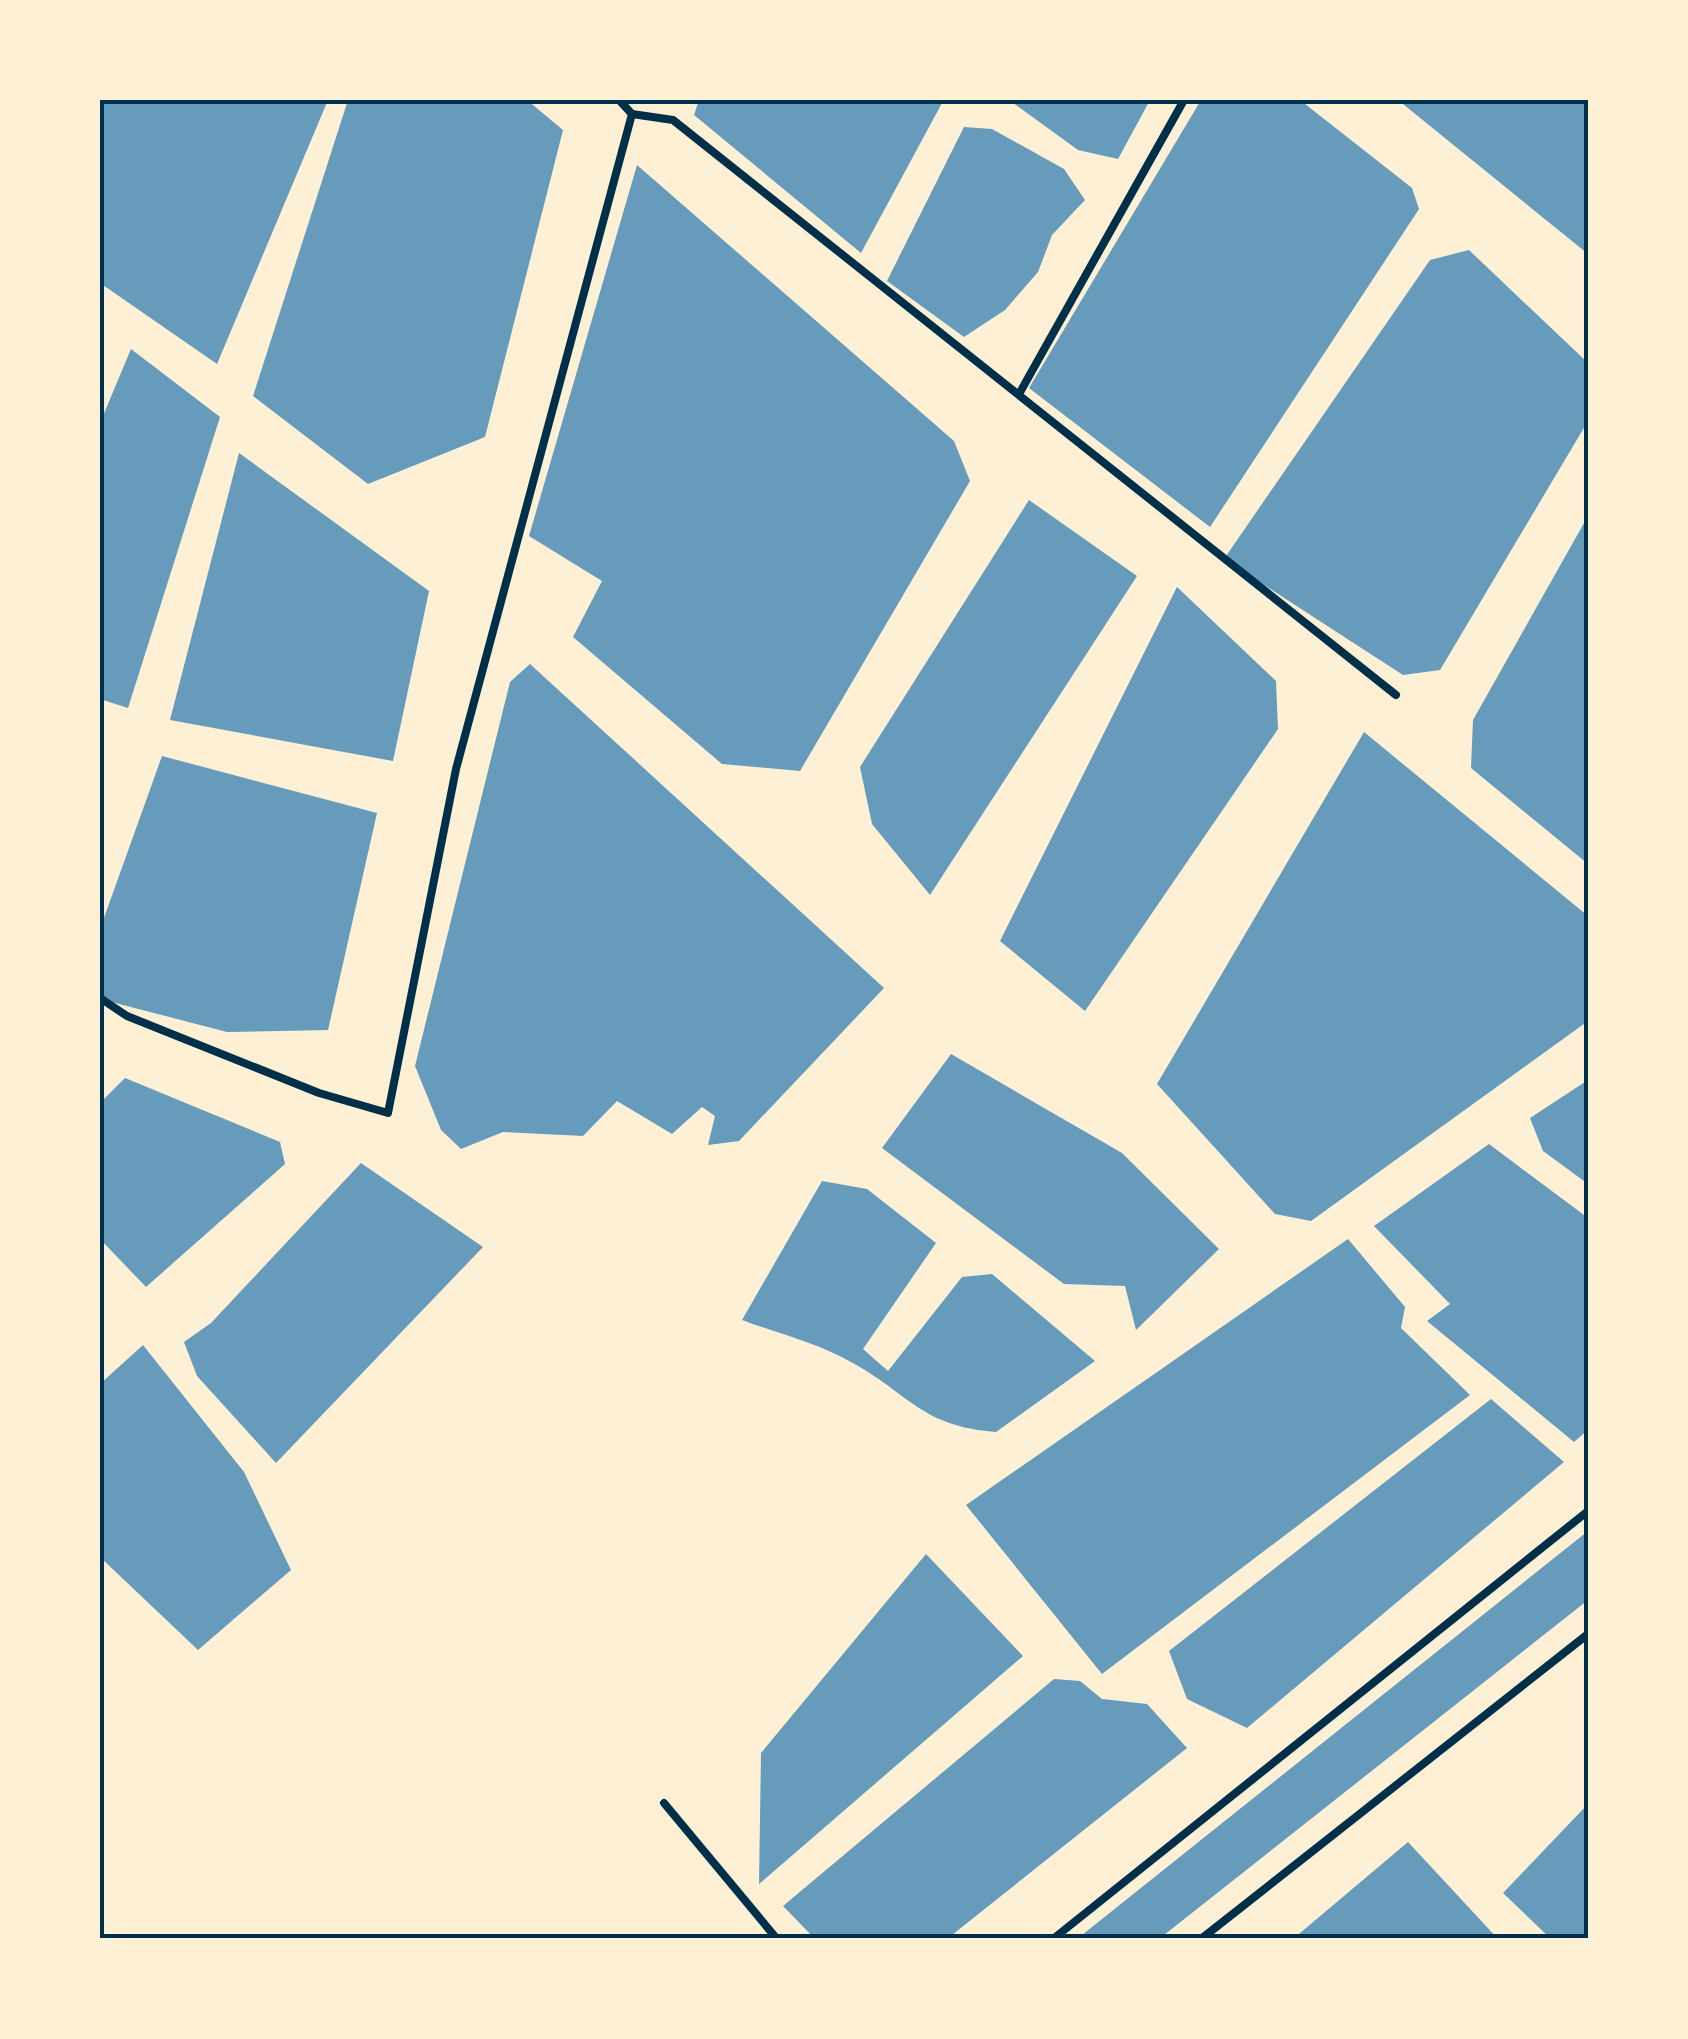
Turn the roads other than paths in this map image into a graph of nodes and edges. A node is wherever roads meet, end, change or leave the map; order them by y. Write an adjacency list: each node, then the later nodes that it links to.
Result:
1 (620, 100): 3 (lane)
2 (1184, 100): 4 (lane)
3 (632, 114): 4 (lane); 6 (lane)
4 (1019, 394): 5 (lane)
5 (1396, 694)
6 (100, 998)
7 (1588, 1512): 11 (lane)
8 (1588, 1634): 12 (lane)
9 (664, 1803): 10 (lane)
10 (777, 1939)
11 (1054, 1939)
12 (1201, 1939)

